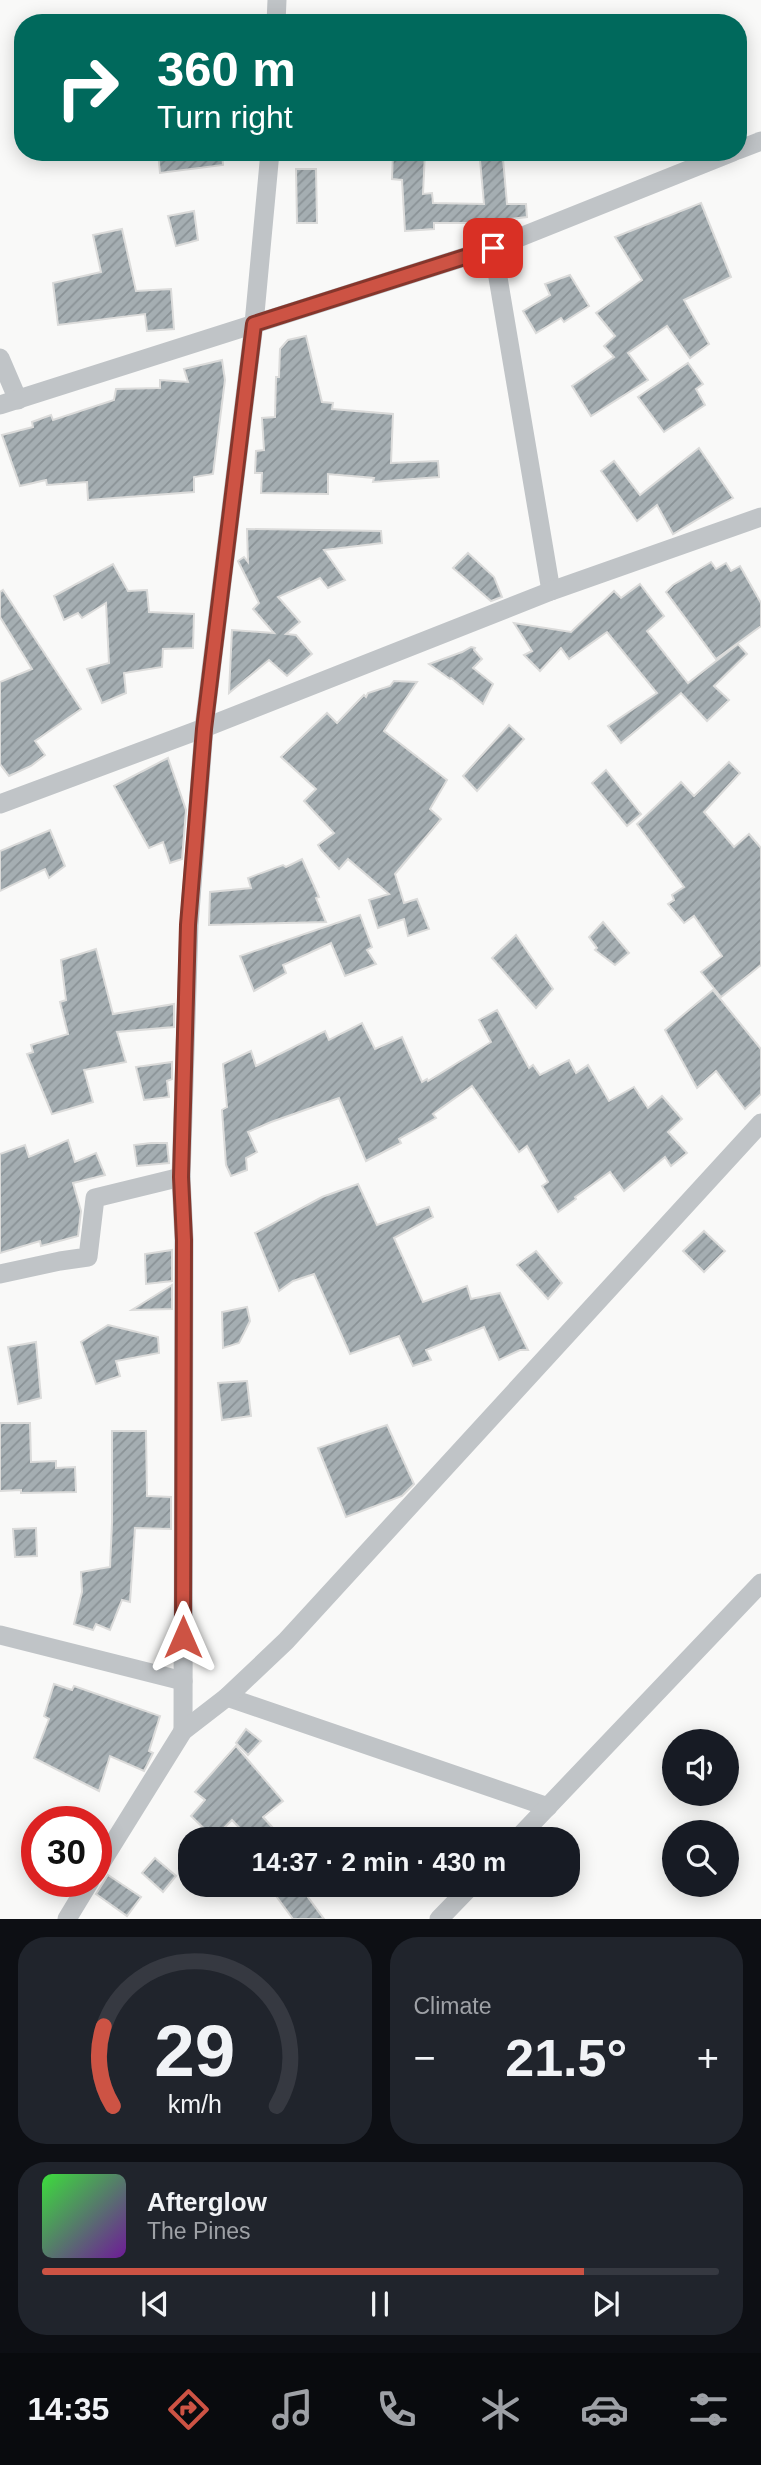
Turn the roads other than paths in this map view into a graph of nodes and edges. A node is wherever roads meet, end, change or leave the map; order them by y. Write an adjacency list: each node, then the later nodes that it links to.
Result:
1 (269, 161): 4 (street)
2 (710, 161): 3 (street)
3 (493, 248): 4 (street); 8 (street)
4 (254, 324): 6 (street); 9 (street)
5 (0, 358): 6 (street)
6 (9, 402)
7 (761, 517): 8 (street)
8 (551, 591): 9 (street)
9 (204, 729): 10 (street); 12 (street)
10 (0, 804)
11 (761, 1123): 17 (street)
12 (181, 1177): 13 (street); 16 (street)
13 (0, 1274)
14 (761, 1583): 19 (street)
15 (0, 1634): 16 (street)
16 (183, 1681): 18 (street)
17 (227, 1697): 18 (street); 19 (street)
18 (183, 1731): 21 (street)
19 (548, 1807): 20 (street)
20 (529, 1827)
21 (112, 1845)
22 (80, 1897): 24 (street)
23 (460, 1897): 25 (street)
24 (67, 1919)
25 (439, 1919)

